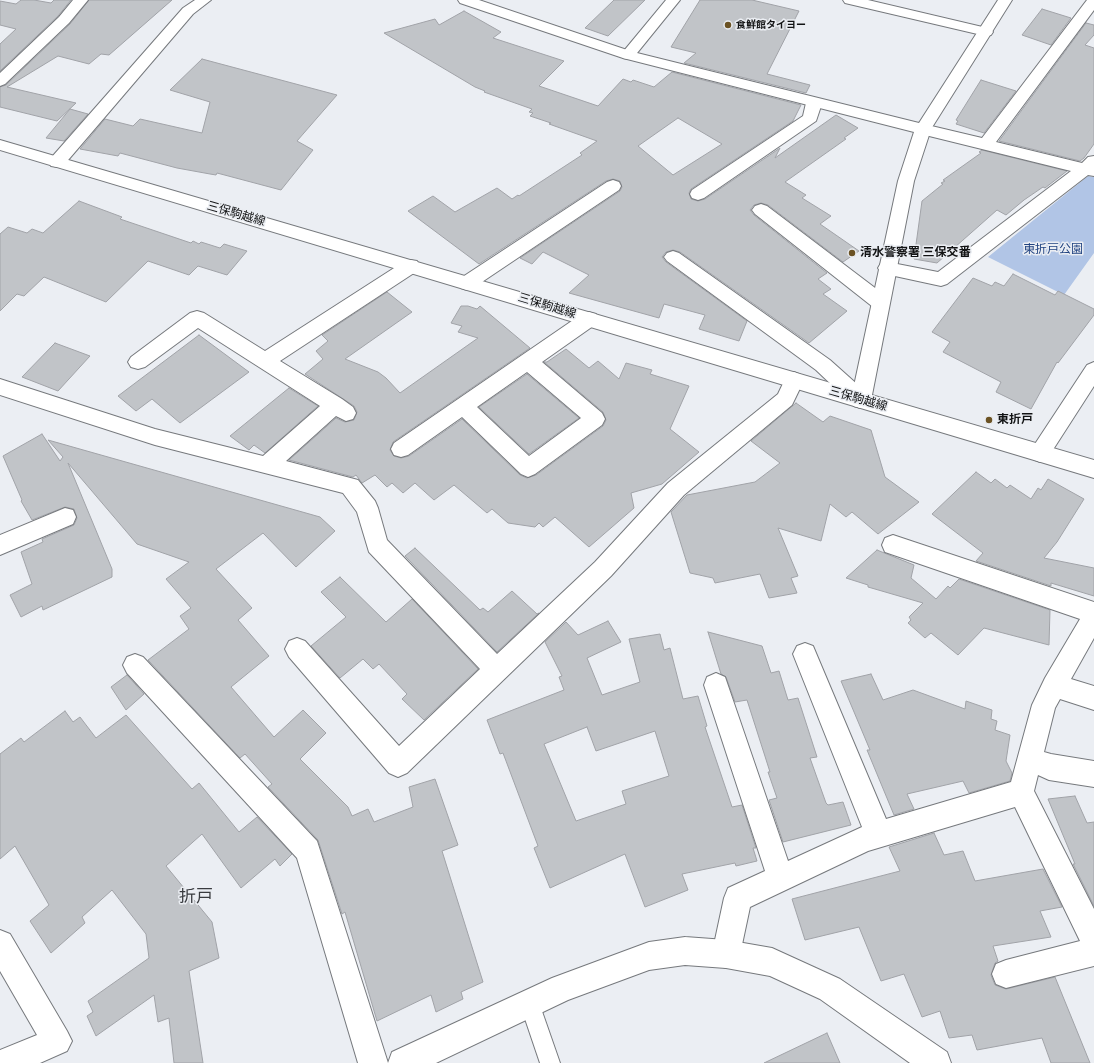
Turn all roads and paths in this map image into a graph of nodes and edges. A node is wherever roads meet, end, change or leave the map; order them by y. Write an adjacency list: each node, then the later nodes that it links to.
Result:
1 (81, 0): 12 (street)
2 (204, 0): 17 (street)
3 (465, 0): 11 (street)
4 (673, 0): 11 (street)
5 (850, 0): 9 (street)
6 (912, 0): 9 (street)
7 (1005, 0): 10 (street)
8 (1094, 0): 15 (street)
9 (921, 16): 10 (street)
10 (986, 32): 14 (street)
11 (628, 55): 13 (street)
12 (0, 81)
13 (814, 103): 14 (street); 20 (street)
14 (923, 129): 15 (street); 24 (street)
15 (986, 144): 18 (street)
16 (0, 145): 17 (street, 三保駒越線)
17 (57, 162): 23 (street, 三保駒越線)
18 (1091, 167): 24 (street)
19 (613, 186): 25 (street)
20 (698, 194)
21 (761, 210): 26 (street)
22 (673, 258): 34 (street)
23 (410, 266): 25 (street, 三保駒越線); 28 (street)
24 (887, 268): 26 (street)
25 (467, 283): 27 (street, 三保駒越線)
26 (880, 302): 34 (street)
27 (589, 319): 29 (street); 32 (street, 三保駒越線)
28 (265, 361): 30 (street); 38 (street)
29 (528, 361): 35 (street); 35 (street)
30 (138, 362)
31 (1094, 370): 37 (street)
32 (794, 380): 34 (street, 三保駒越線); 48 (street)
33 (0, 387): 38 (street)
34 (860, 400): 37 (street, 三保駒越線)
35 (463, 406): 36 (street)
36 (401, 449)
37 (1040, 453): 39 (street, 三保駒越線)
38 (266, 465): 48 (street)
39 (1094, 469)
40 (65, 517): 41 (street)
41 (0, 545)
42 (893, 545): 43 (street)
43 (1094, 613)
44 (1094, 617): 50 (street)
45 (297, 649): 48 (street)
46 (805, 654): 55 (street)
47 (134, 665): 64 (street)
48 (497, 670)
49 (716, 685): 56 (street)
50 (1054, 686): 51 (street); 52 (street)
51 (1094, 698)
52 (1030, 758): 53 (street); 54 (street)
53 (1094, 774)
54 (1021, 792): 55 (street); 57 (street)
55 (879, 835): 56 (street)
56 (781, 878): 60 (street)
57 (1094, 939)
58 (0, 944): 63 (street)
59 (1094, 952): 61 (street)
60 (726, 954): 62 (street); 67 (street)
61 (1006, 974)
62 (530, 1004): 65 (street); 66 (lane)
63 (5, 1063)
64 (373, 1063)
65 (402, 1063)
66 (550, 1063)
67 (936, 1063)

